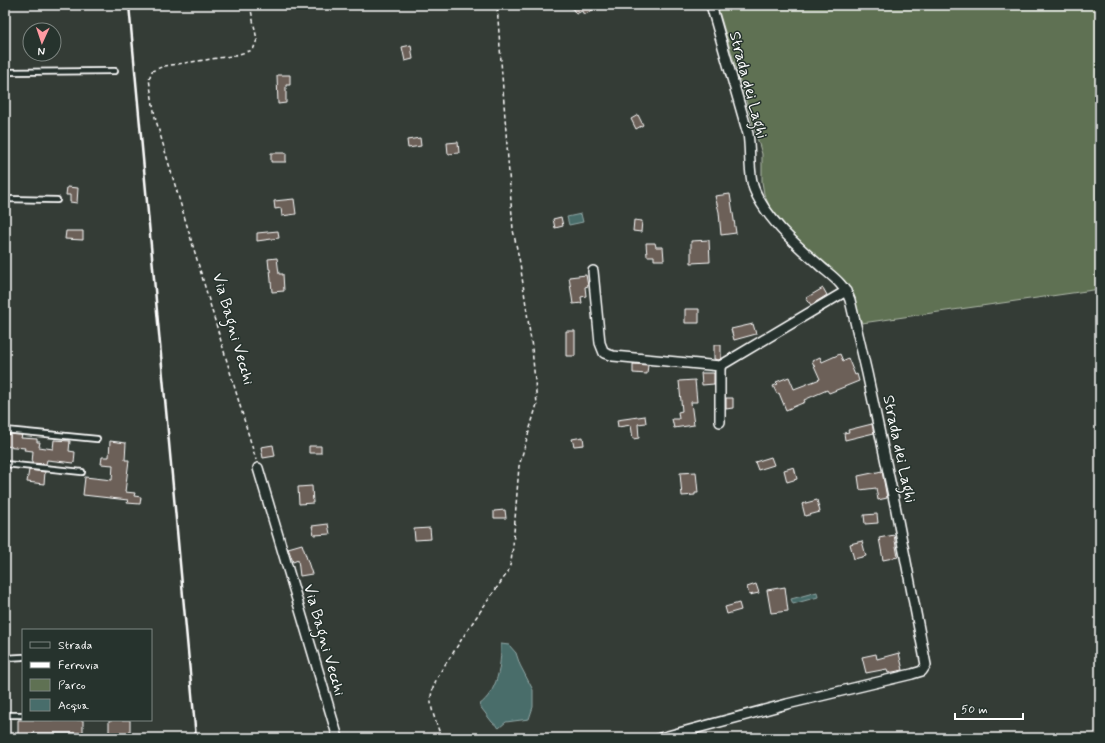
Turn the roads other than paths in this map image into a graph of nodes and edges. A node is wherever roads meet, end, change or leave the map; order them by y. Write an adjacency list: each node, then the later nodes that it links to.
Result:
1 (711, 5): 7 (street, Strada dei Laghi)
2 (115, 71): 3 (lane)
3 (5, 72)
4 (5, 199): 5 (lane)
5 (57, 200)
6 (593, 271): 8 (street)
7 (846, 290): 8 (street); 20 (street, Strada dei Laghi)
8 (720, 366): 9 (street)
9 (720, 422)
10 (5, 430): 11 (lane)
11 (97, 439)
12 (5, 464): 14 (lane)
13 (258, 468): 19 (street, Via Bagni Vecchi)
14 (82, 472)
15 (22, 657): 16 (lane)
16 (5, 658)
17 (5, 715): 18 (lane)
18 (22, 715)
19 (338, 738)
20 (660, 738)

